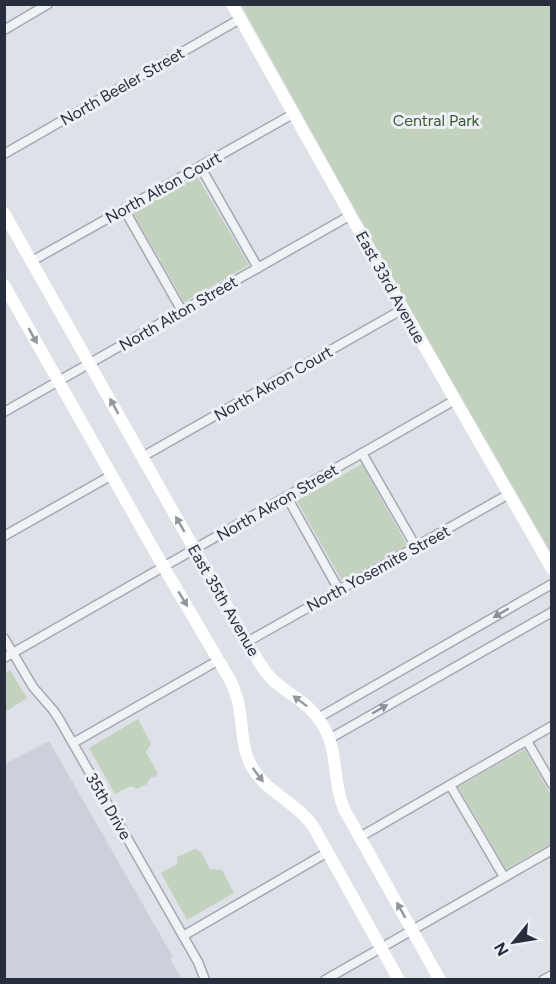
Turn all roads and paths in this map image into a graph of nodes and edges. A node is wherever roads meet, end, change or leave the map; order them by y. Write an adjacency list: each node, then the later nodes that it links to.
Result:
1 (48, 4): 4 (street)
2 (232, 4): 3 (street, East 33rd Avenue)
3 (240, 19): 5 (street, East 33rd Avenue); 6 (street, North Beeler Street)
4 (4, 30)
5 (293, 114): 7 (street, North Alton Court); 10 (street, East 33rd Avenue)
6 (4, 154)
7 (200, 166): 8 (street, North Alton Court); 12 (street)
8 (124, 209): 11 (street, North Alton Court); 15 (street)
9 (4, 213): 11 (street, East 35th Avenue)
10 (351, 215): 12 (street, North Alton Street); 14 (street, East 33rd Avenue)
11 (32, 261): 16 (street, East 35th Avenue)
12 (258, 268): 15 (street, North Alton Street)
13 (4, 285): 17 (street, one-way to 17)
14 (403, 309): 18 (street, East 33rd Avenue); 21 (street, North Akron Court)
15 (182, 311): 16 (street, North Alton Street)
16 (90, 363): 17 (street, North Alton Street); 21 (street, East 35th Avenue, one-way to 16)
17 (59, 381): 19 (street, North Alton Street); 22 (street)
18 (455, 400): 20 (street, North Akron Street); 23 (street, East 33rd Avenue)
19 (4, 412)
20 (362, 453): 24 (street, North Akron Street); 26 (street)
21 (142, 458): 27 (street, East 35th Avenue, one-way to 21)
22 (111, 475): 25 (street); 28 (street)
23 (508, 494): 26 (street, North Yosemite Street); 29 (street, East 33rd Avenue)
24 (287, 497): 27 (street, North Akron Street); 31 (street)
25 (4, 536)
26 (416, 547): 31 (street, North Yosemite Street)
27 (195, 549): 28 (street, North Akron Street); 34 (street, East 35th Avenue)
28 (164, 567): 35 (street, North Akron Street); 36 (street, one-way to 36)
29 (552, 569)
30 (552, 584): 37 (street, one-way to 37)
31 (339, 590): 34 (street, North Yosemite Street)
32 (552, 612): 39 (street, one-way to 32)
33 (4, 639): 35 (street, 35th Drive)
34 (247, 642): 37 (street, East 35th Avenue, one-way to 34)
35 (9, 655): 41 (street, 35th Drive)
36 (219, 660): 41 (street); 46 (street, one-way to 46)
37 (318, 718): 39 (street, East 35th Avenue)
38 (552, 726): 40 (street)
39 (329, 739): 44 (street, East 35th Avenue)
40 (527, 741): 42 (street); 43 (street)
41 (73, 743): 49 (street, 35th Drive)
42 (552, 784)
43 (450, 785): 44 (street); 47 (street)
44 (360, 837): 48 (street, East 35th Avenue, one-way to 44)
45 (552, 850): 47 (street)
46 (328, 852): 49 (street); 50 (street)
47 (504, 878): 48 (street)
48 (412, 930): 50 (street); 55 (street, East 35th Avenue)
49 (183, 936): 52 (street, 35th Drive)
50 (381, 947): 53 (street); 54 (street)
51 (552, 975): 56 (street)
52 (205, 980)
53 (325, 980)
54 (399, 980)
55 (440, 980)
56 (543, 980)

